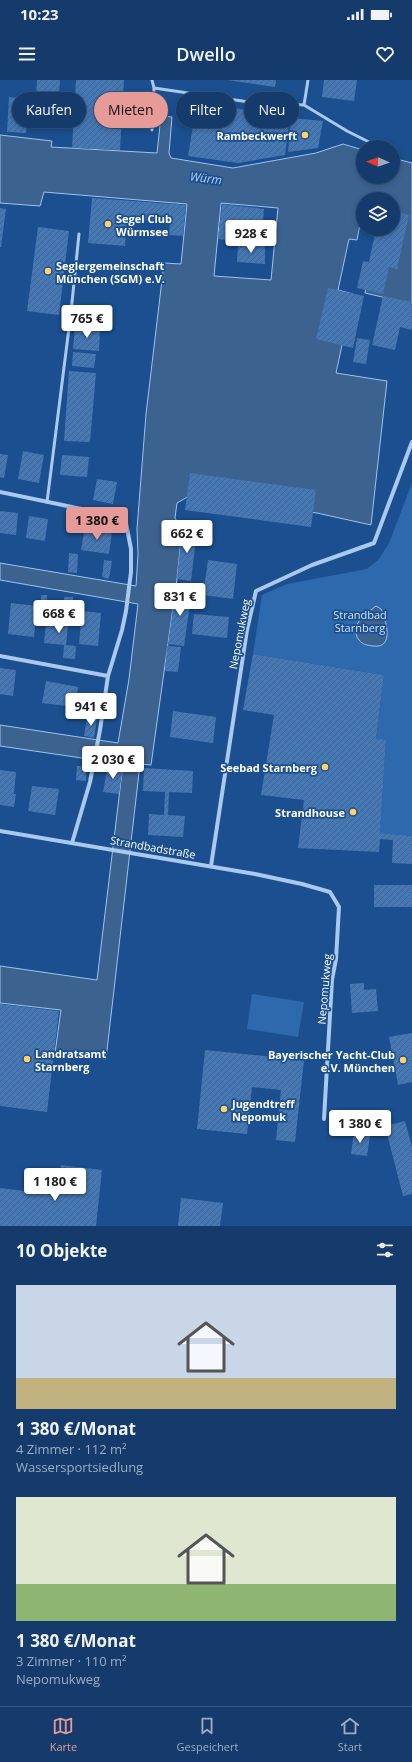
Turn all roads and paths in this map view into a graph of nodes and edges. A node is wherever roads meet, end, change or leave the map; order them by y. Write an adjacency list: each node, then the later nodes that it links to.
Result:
1 (152, 80): 3 (lane)
2 (308, 80): 4 (lane)
3 (154, 88): 4 (lane); 5 (lane)
4 (304, 105): 6 (lane)
5 (152, 130)
6 (366, 140)
7 (79, 234): 10 (lane)
8 (412, 442): 15 (street, Nepomukweg)
9 (0, 492): 10 (street)
10 (47, 502): 12 (street)
11 (0, 656): 12 (street)
12 (108, 676): 14 (street)
13 (0, 831): 14 (street, Strandbadstraße)
14 (72, 843): 15 (street, Strandbadstraße)
15 (211, 866): 16 (street, Strandbadstraße)
16 (302, 884): 17 (street, Nepomukweg)
17 (324, 1119)

